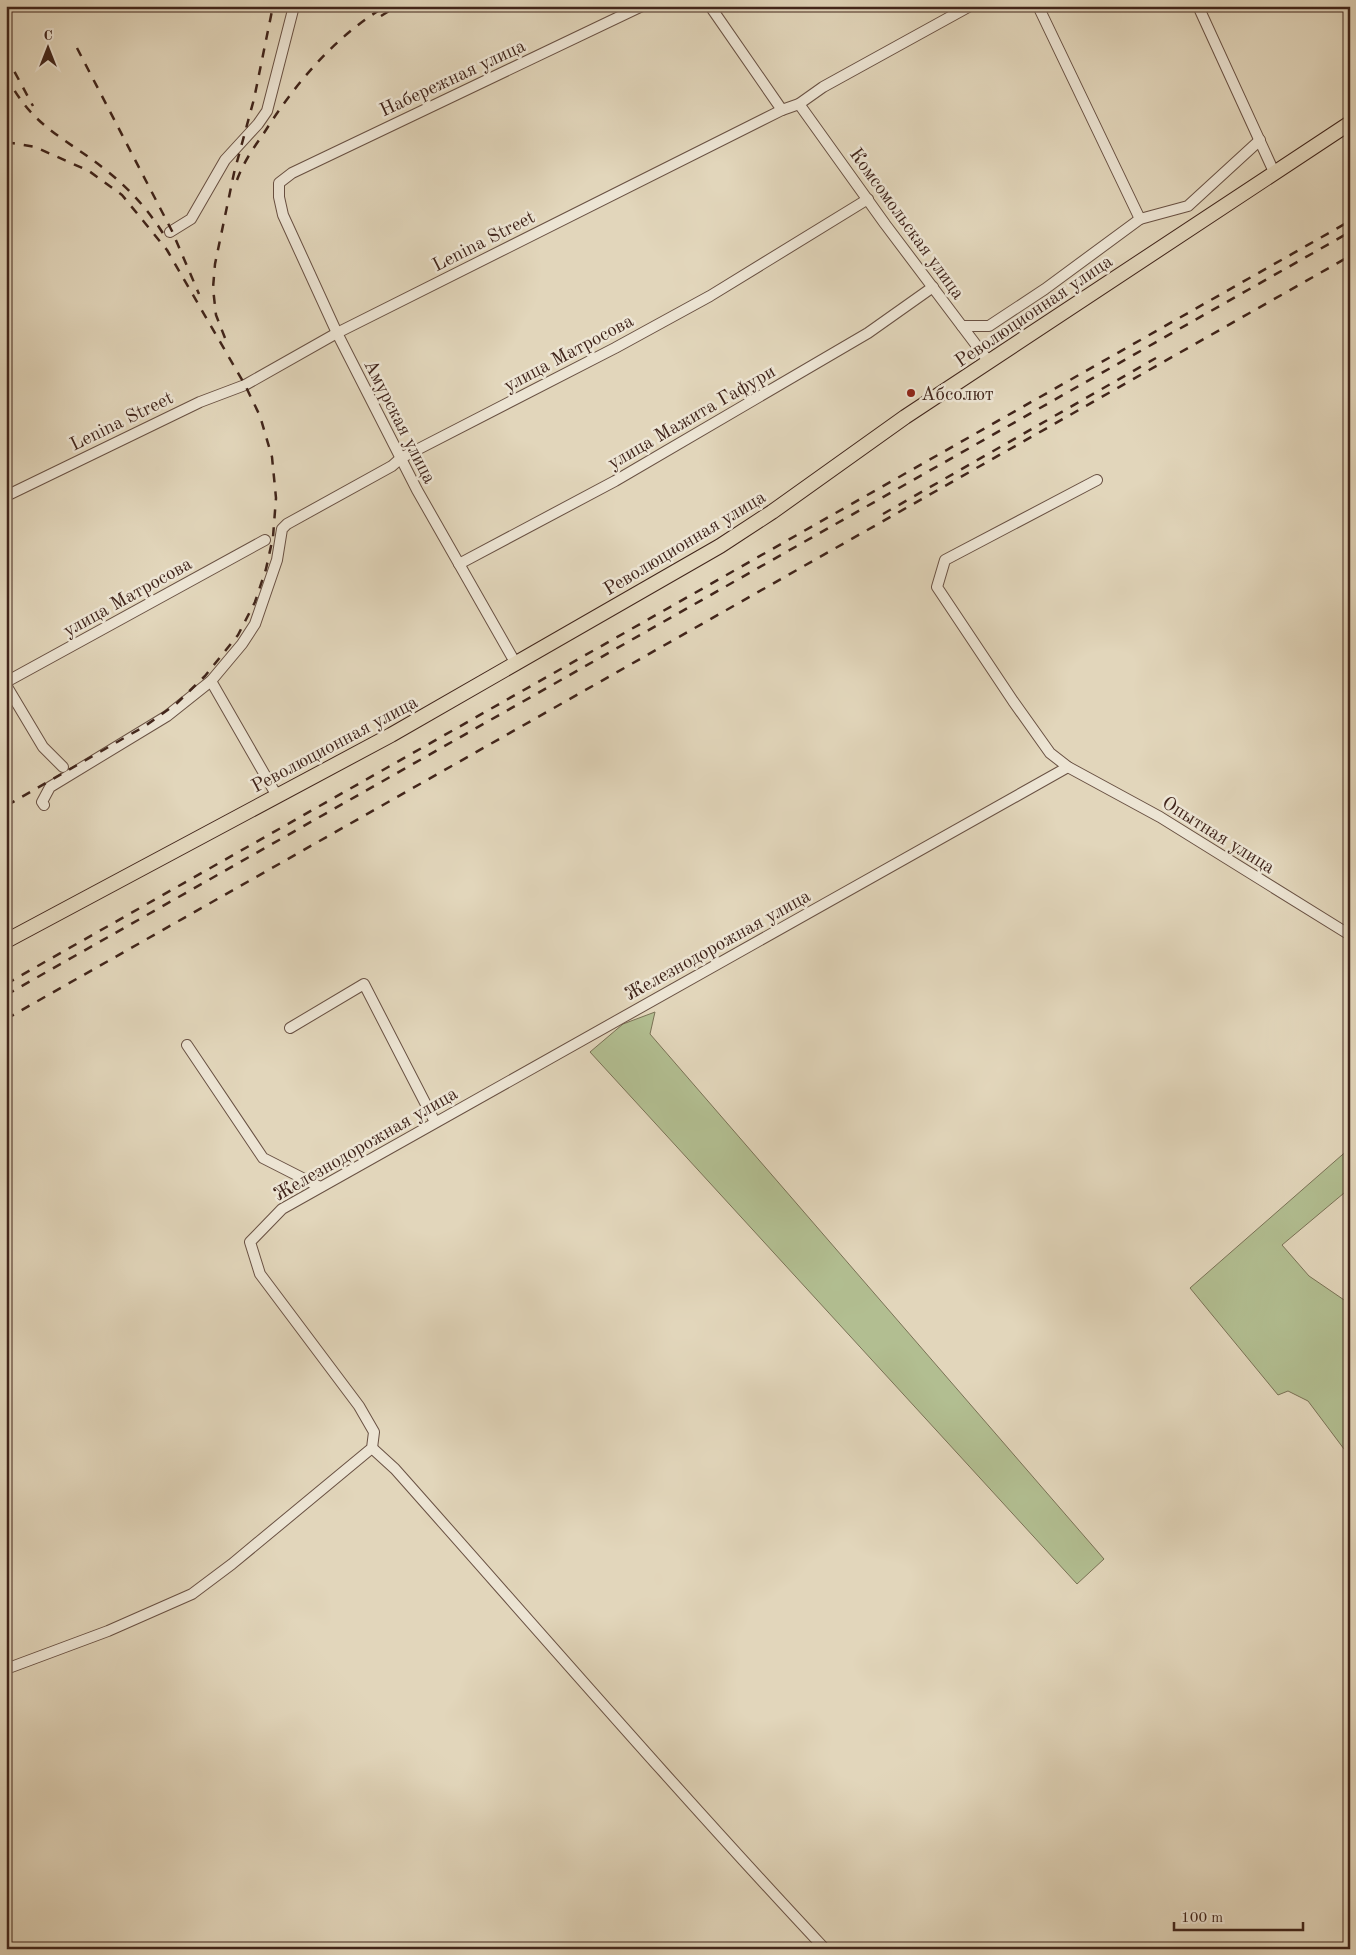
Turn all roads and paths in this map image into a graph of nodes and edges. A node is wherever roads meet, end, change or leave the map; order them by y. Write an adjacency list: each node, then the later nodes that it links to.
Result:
1 (294, 6): 15 (street)
2 (642, 6): 12 (street, Набережная улица)
3 (710, 6): 8 (street)
4 (970, 6): 7 (street, Lenina Street)
5 (1038, 6): 14 (street)
6 (1198, 6): 10 (street)
7 (799, 104): 8 (street, Lenina Street); 13 (street, Комсомольская улица)
8 (782, 110): 18 (street, Lenina Street)
9 (1350, 123): 11 (main road, Революционная улица)
10 (1260, 140): 11 (street); 14 (street)
11 (1274, 172): 19 (main road, Революционная улица)
12 (279, 183): 18 (street, Амурская улица)
13 (868, 199): 16 (street, Комсомольская улица); 20 (street, улица Матросова)
14 (1140, 219): 17 (street)
15 (170, 232)
16 (933, 287): 17 (street, Комсомольская улица); 24 (street, улица Мажита Гафури)
17 (962, 326): 19 (street, Комсомольская улица)
18 (337, 333): 20 (street, Амурская улица); 22 (street, Lenina Street)
19 (989, 362): 25 (main road, Революционная улица)
20 (401, 458): 24 (street, Амурская улица); 26 (street, улица Матросова)
21 (1097, 480): 29 (street, Опытная улица)
22 (6, 496)
23 (265, 540): 27 (street, улица Матросова)
24 (459, 564): 25 (street, Амурская улица)
25 (516, 664): 30 (main road, Революционная улица)
26 (211, 681): 30 (street); 31 (street)
27 (6, 684): 28 (street)
28 (63, 767)
29 (1068, 767): 32 (street, Опытная улица); 36 (street, Железнодорожная улица)
30 (277, 796): 33 (main road, Революционная улица)
31 (44, 805)
32 (1350, 935)
33 (6, 941)
34 (290, 1028): 36 (street)
35 (187, 1045): 37 (street)
36 (436, 1122): 37 (street, Железнодорожная улица)
37 (320, 1187): 38 (street, Железнодорожная улица)
38 (372, 1448): 39 (street); 40 (street)
39 (6, 1669)
40 (825, 1949)

